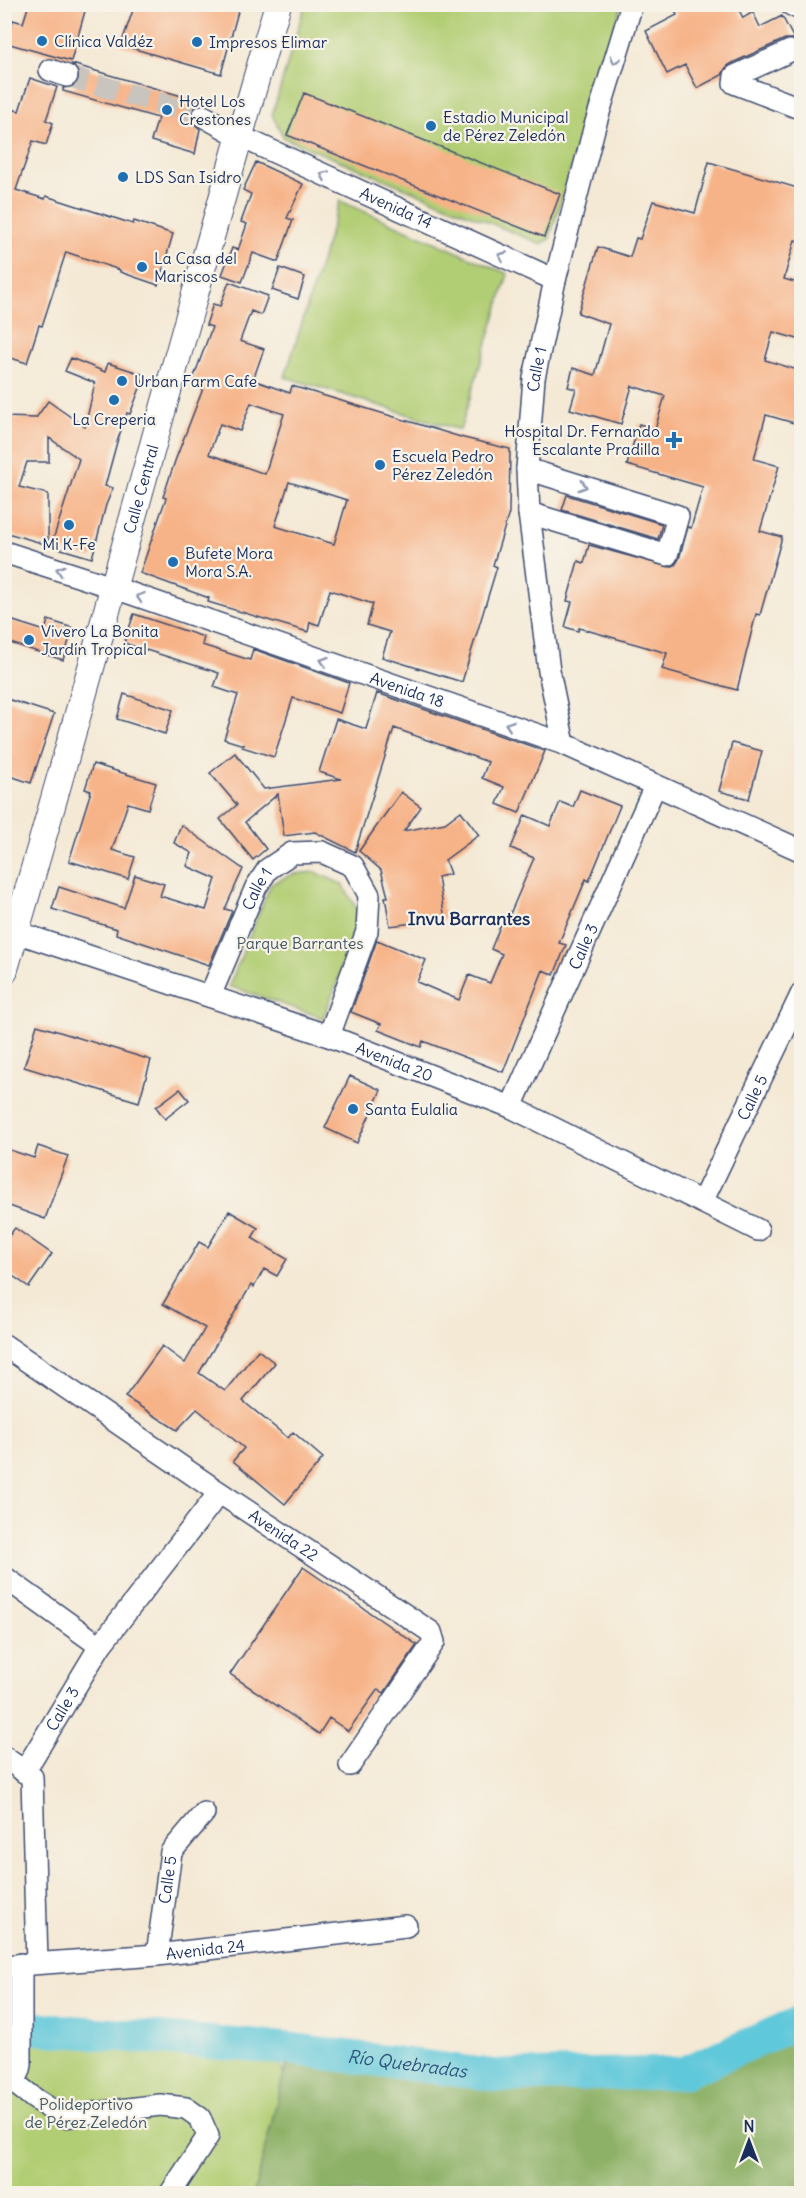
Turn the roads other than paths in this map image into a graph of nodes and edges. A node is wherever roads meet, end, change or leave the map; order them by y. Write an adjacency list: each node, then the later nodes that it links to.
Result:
1 (278, 4): 8 (main road, Calle Central)
2 (632, 4): 9 (street, Calle 1, one-way to 9)
3 (790, 4): 4 (street)
4 (801, 10)
5 (790, 51): 6 (street)
6 (801, 109)
7 (203, 116): 8 (street, Avenida 14)
8 (239, 136): 9 (street, Avenida 14, one-way to 8); 13 (main road, Calle Central)
9 (555, 280): 10 (street, Calle 1)
10 (527, 469): 11 (street, Calle 1); 11 (street, one-way to 11)
11 (529, 513): 14 (street, Calle 1)
12 (4, 552): 13 (street, Avenida 18, one-way to 12)
13 (115, 588): 14 (street, Avenida 18, one-way to 13); 17 (main road, Calle Central)
14 (564, 744): 15 (street, Avenida 18)
15 (655, 786): 16 (street, Avenida 18); 22 (street, Calle 3)
16 (801, 851)
17 (16, 932): 18 (main road, Calle Central); 20 (street, Avenida 20)
18 (4, 972)
19 (801, 993): 23 (street, Calle 5)
20 (210, 996): 21 (street, Avenida 20); 21 (street, Calle 1)
21 (329, 1036): 22 (street, Avenida 20)
22 (511, 1107): 23 (street, Avenida 20)
23 (702, 1202): 24 (street, Avenida 20)
24 (758, 1230)
25 (4, 1345): 26 (street, Avenida 22)
26 (219, 1492): 28 (street, Calle 3); 30 (street, Avenida 22)
27 (4, 1577): 28 (street)
28 (100, 1646): 31 (street, Calle 3)
29 (4, 1757): 31 (street)
30 (350, 1765)
31 (14, 1774): 35 (street)
32 (204, 1814): 34 (street, Calle 5)
33 (406, 1926): 34 (street, Avenida 24)
34 (157, 1955): 35 (street, Avenida 24)
35 (21, 1964): 36 (street)
36 (8, 2082): 37 (street)
37 (170, 2193)

